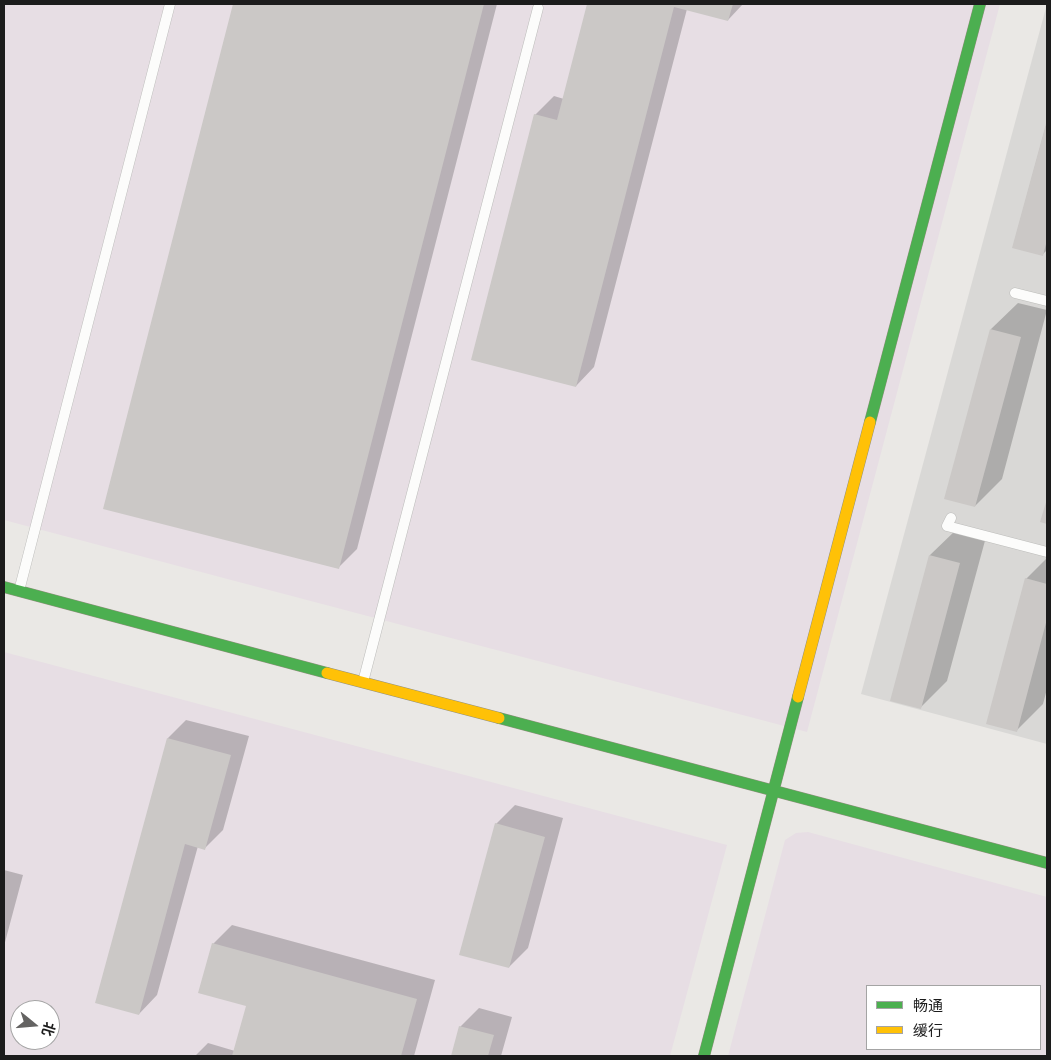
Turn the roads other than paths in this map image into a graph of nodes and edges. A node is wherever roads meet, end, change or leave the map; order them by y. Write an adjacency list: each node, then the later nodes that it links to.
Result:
1 (170, 4): 9 (lane)
2 (980, 4): 11 (street)
3 (538, 8): 10 (lane)
4 (1015, 293): 5 (lane)
5 (1047, 301)
6 (951, 518): 7 (lane)
7 (1047, 552)
8 (4, 587): 9 (street)
9 (19, 591): 10 (street)
10 (363, 682): 11 (street)
11 (773, 790): 12 (street); 13 (street)
12 (1047, 863)
13 (704, 1056)

